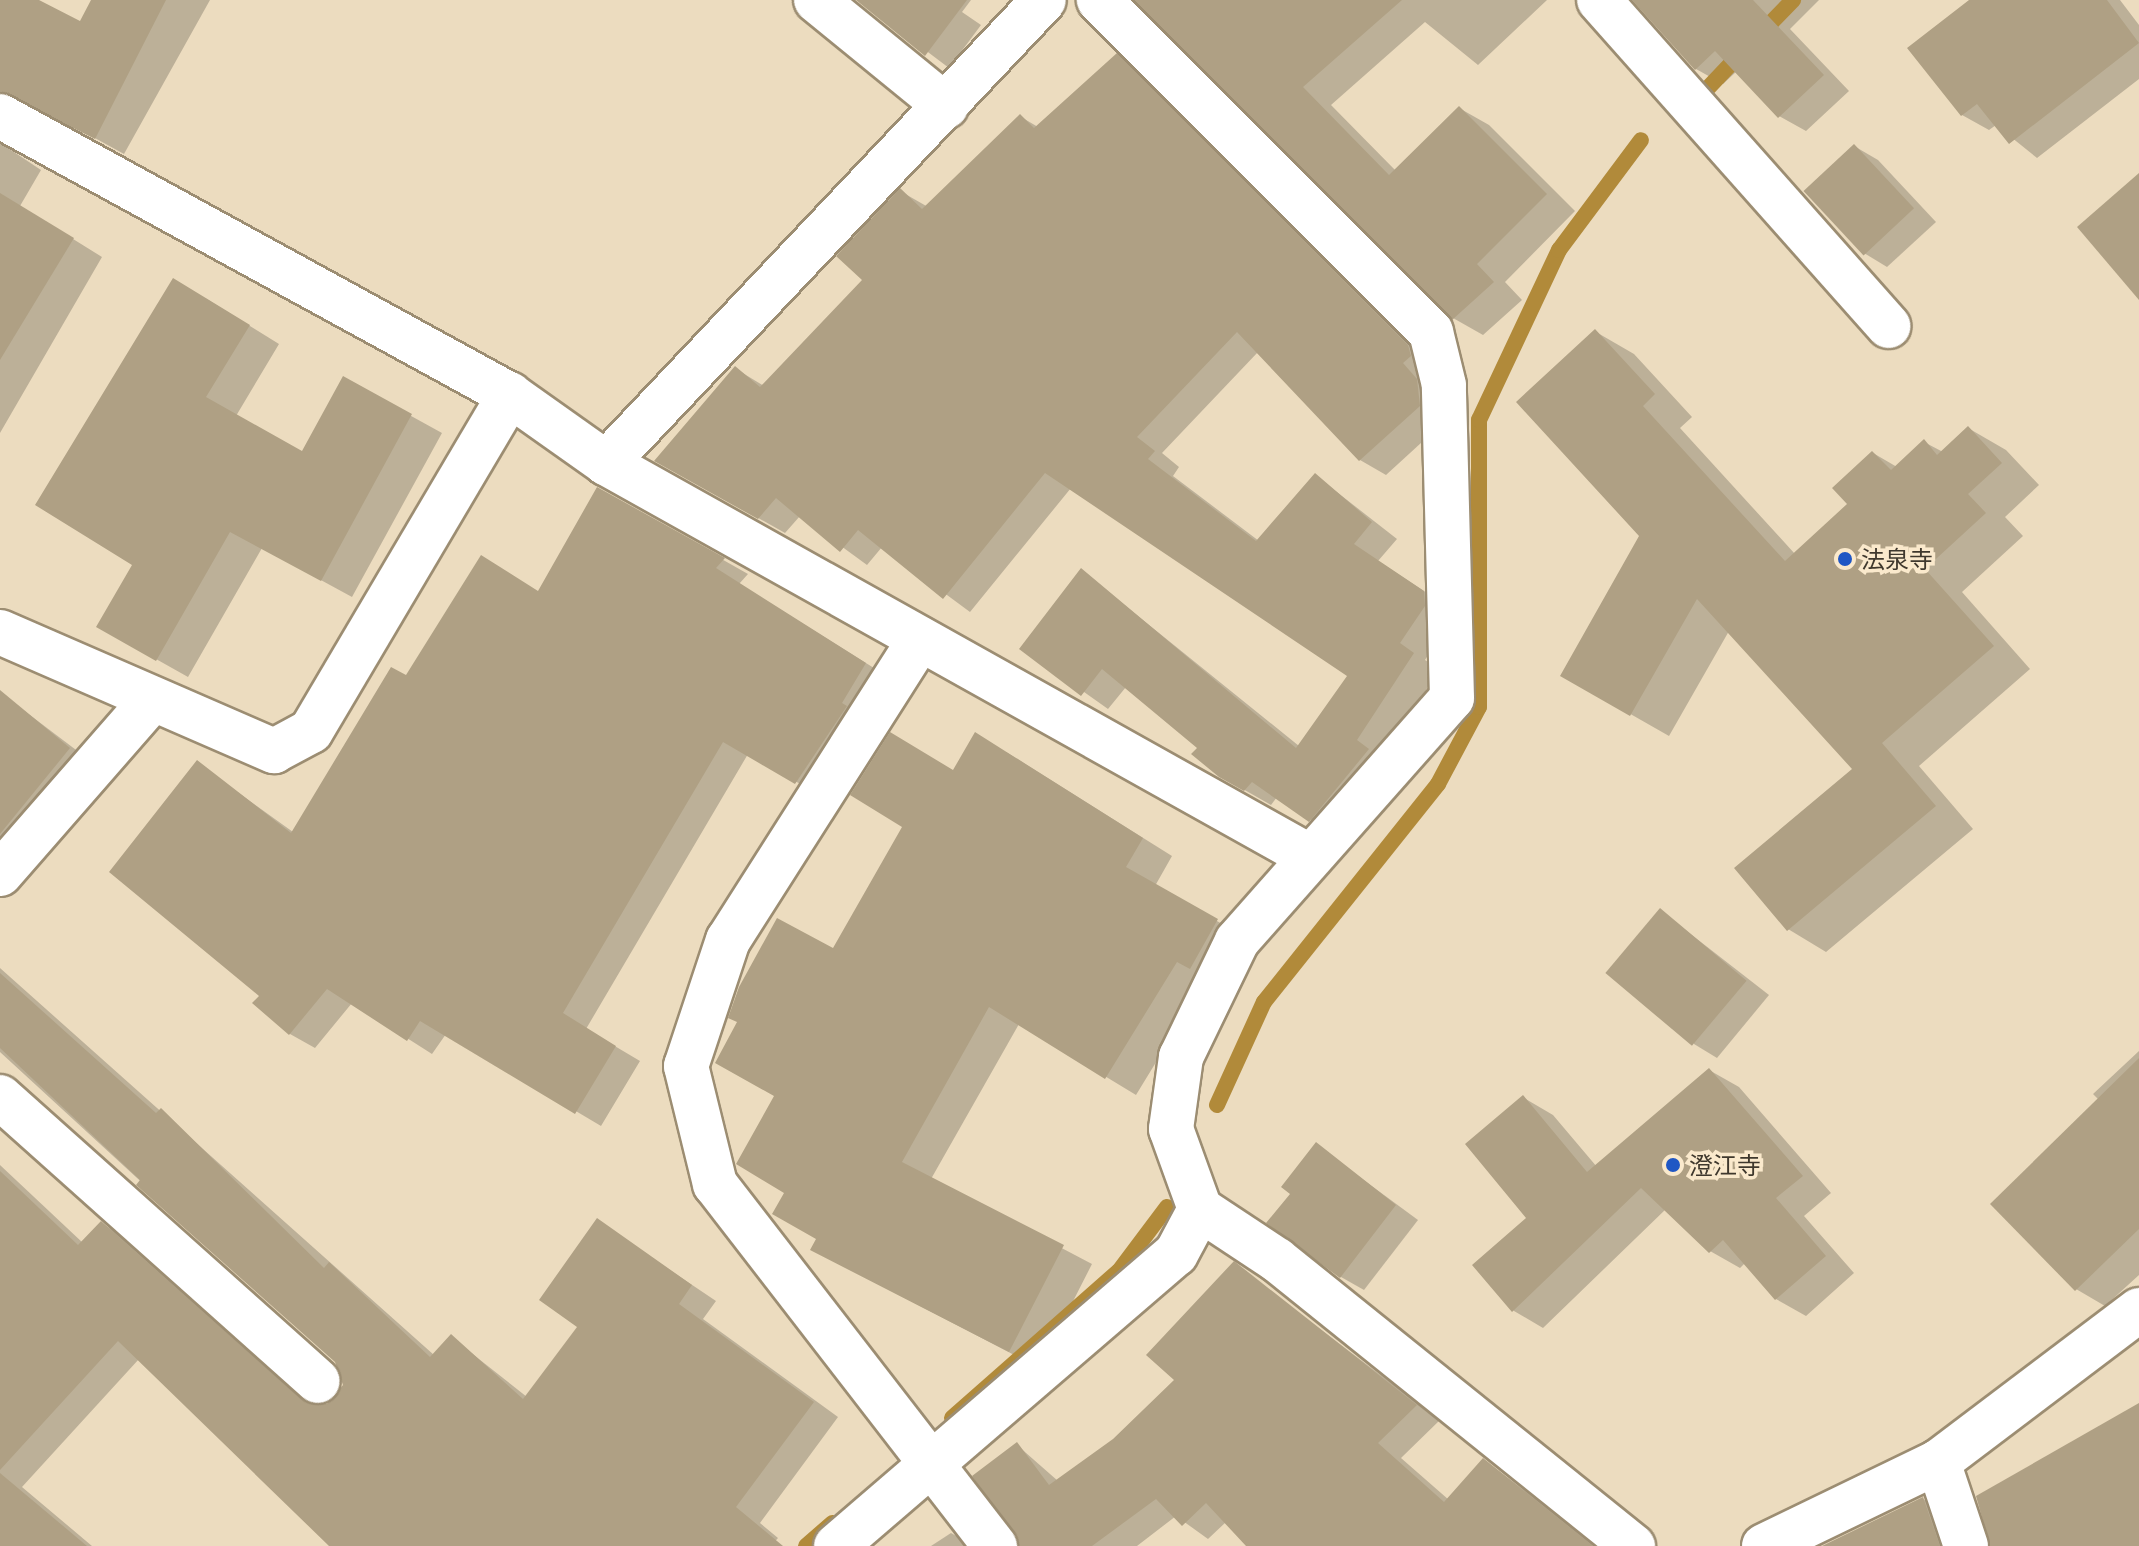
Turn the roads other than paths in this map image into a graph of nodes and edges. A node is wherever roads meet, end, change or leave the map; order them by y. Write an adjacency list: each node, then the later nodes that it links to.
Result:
1 (816, 0): 5 (lane)
2 (1044, 0): 5 (lane)
3 (1099, 0): 13 (lane)
4 (1599, 0): 7 (lane)
5 (946, 106): 9 (lane)
6 (0, 116): 8 (lane)
7 (1888, 326)
8 (510, 395): 9 (lane); 12 (lane)
9 (606, 463): 11 (lane)
10 (0, 632): 12 (lane)
11 (920, 639): 13 (lane); 19 (lane)
12 (151, 701): 14 (lane)
13 (1307, 855): 16 (lane)
14 (0, 874)
15 (0, 1097): 18 (lane)
16 (1200, 1209): 19 (lane); 23 (lane)
17 (2139, 1310): 20 (lane)
18 (318, 1381)
19 (933, 1461): 21 (lane); 22 (lane)
20 (1938, 1462): 24 (lane); 25 (lane)
21 (836, 1546)
22 (995, 1546)
23 (1633, 1546)
24 (1764, 1546)
25 (1966, 1546)

